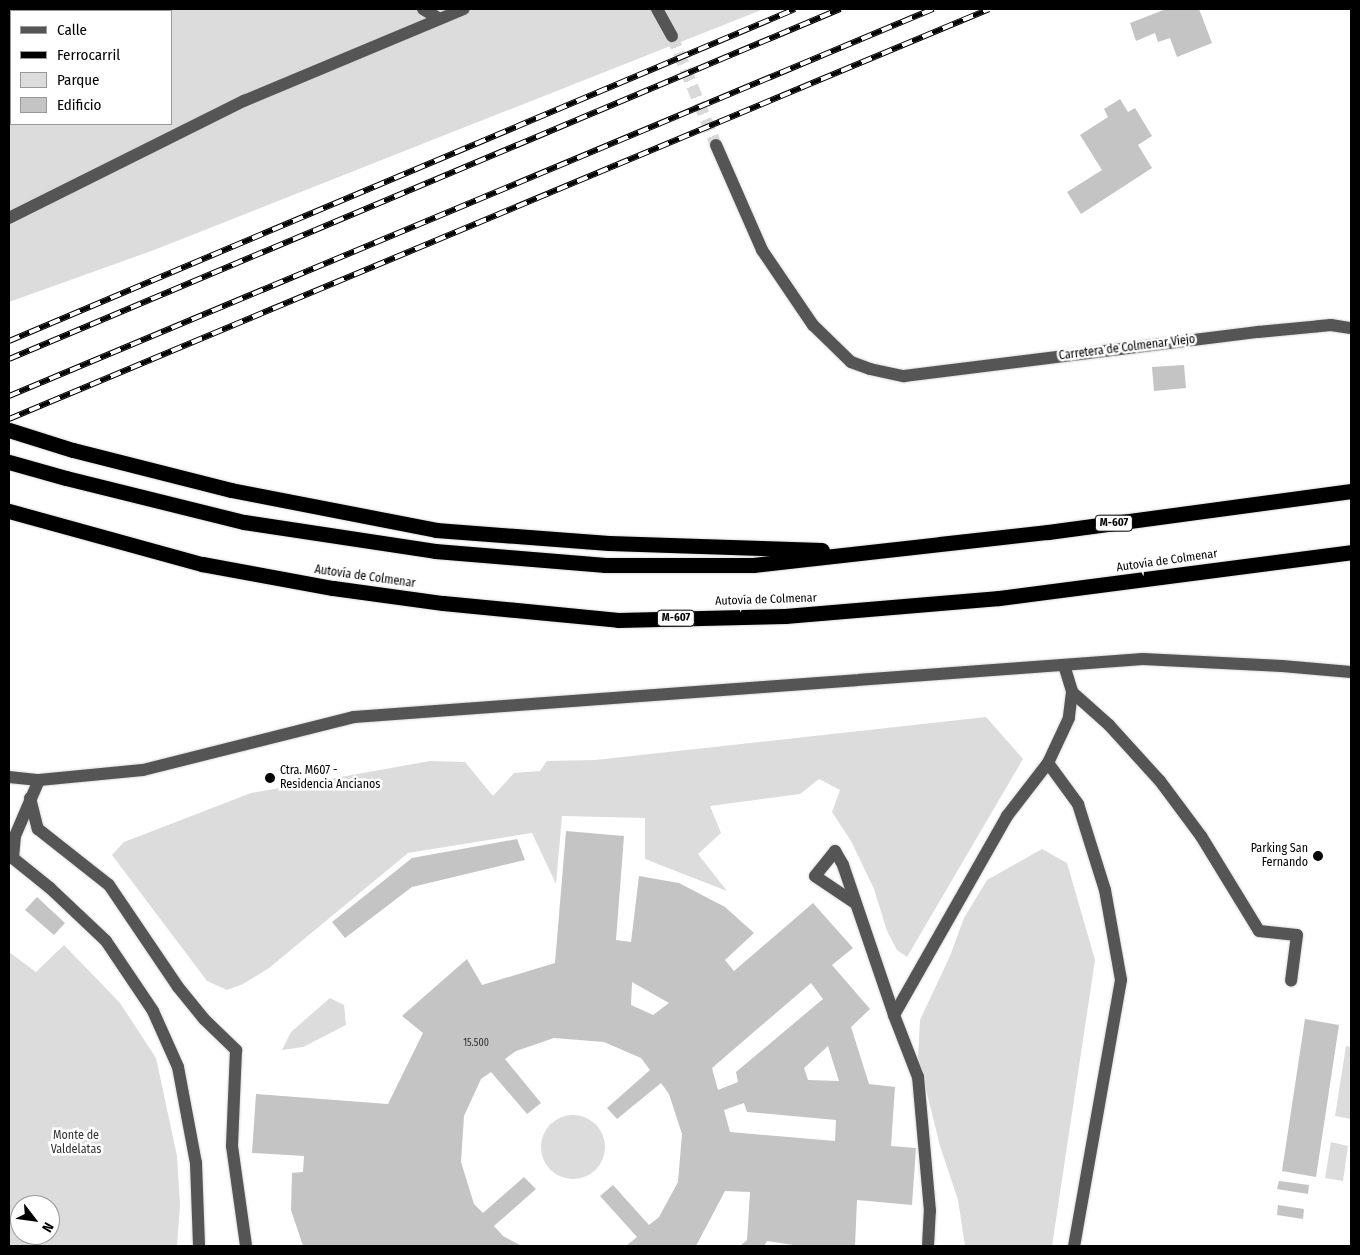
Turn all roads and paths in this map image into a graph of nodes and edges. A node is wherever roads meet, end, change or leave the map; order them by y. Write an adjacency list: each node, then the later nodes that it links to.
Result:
1 (423, 9): 4 (street)
2 (464, 9): 4 (street)
3 (657, 9): 5 (street)
4 (438, 18): 7 (street)
5 (672, 36)
6 (716, 145): 8 (street, Carretera de Colmenar Viejo)
7 (9, 218)
8 (1351, 328)
9 (9, 430): 13 (highway)
10 (9, 462): 13 (highway, M-607)
11 (1351, 491): 13 (highway, M-607)
12 (9, 511): 14 (highway, Autovía de Colmenar / M-607)
13 (876, 552)
14 (1351, 552)
15 (1064, 665): 16 (street); 17 (street); 20 (street)
16 (1351, 672)
17 (1072, 692): 18 (street); 24 (street)
18 (1048, 763): 25 (street); 29 (street)
19 (9, 777): 20 (street)
20 (39, 780): 21 (street)
21 (30, 798): 22 (street); 27 (street)
22 (11, 856): 26 (street)
23 (855, 903): 25 (street)
24 (1291, 981)
25 (894, 1015): 28 (street)
26 (199, 1246)
27 (246, 1246)
28 (928, 1246)
29 (1074, 1246)

